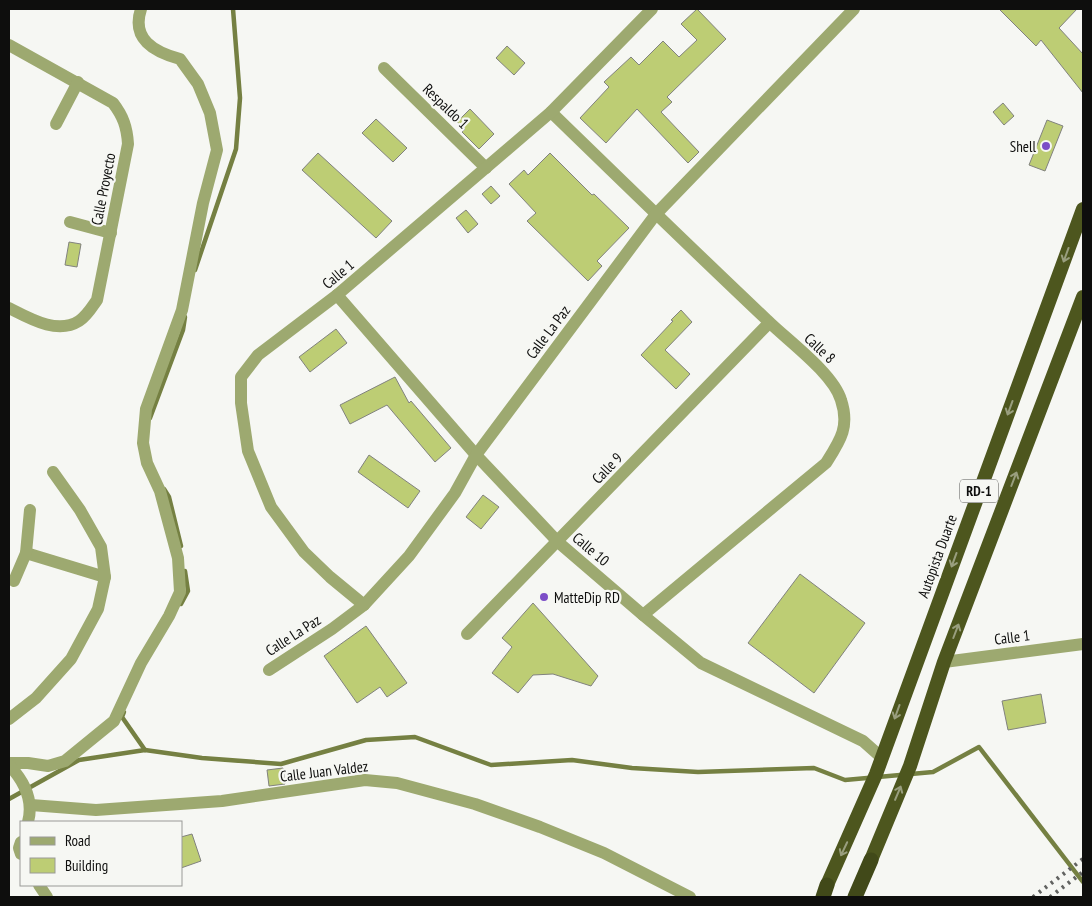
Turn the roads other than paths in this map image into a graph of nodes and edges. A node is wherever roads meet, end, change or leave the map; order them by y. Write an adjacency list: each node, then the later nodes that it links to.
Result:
1 (141, 9): 33 (street)
2 (652, 9): 7 (street, Calle 1)
3 (854, 9): 11 (street, Calle La Paz)
4 (9, 45): 6 (street, Calle Proyecto)
5 (384, 68): 9 (street, Respaldo 1)
6 (78, 82): 8 (street); 13 (street, Calle Proyecto)
7 (551, 112): 9 (street, Calle 1); 11 (street, Calle 8)
8 (56, 124)
9 (486, 168): 14 (street, Calle 1)
10 (1083, 209): 32 (highway, Autopista Duarte / RD-1, one-way to 32)
11 (656, 214): 17 (street, Calle 8); 18 (street, Calle La Paz)
12 (70, 222): 13 (street)
13 (111, 233): 16 (street, Calle Proyecto)
14 (337, 295): 18 (street, Calle 10); 25 (street, Calle 1)
15 (1083, 297): 29 (highway, RD-1, one-way to 15)
16 (9, 308)
17 (769, 323): 21 (street, Calle 9); 26 (street, Calle 8)
18 (476, 455): 21 (street, Calle 10); 25 (street, Calle La Paz)
19 (53, 472): 23 (street)
20 (30, 510): 22 (street)
21 (558, 542): 26 (street, Calle 10); 27 (street, Calle 9)
22 (26, 553): 23 (street); 24 (street)
23 (105, 577): 31 (street)
24 (14, 581)
25 (364, 605): 30 (street, Calle La Paz)
26 (643, 615): 32 (street, Calle 10)
27 (467, 634)
28 (1083, 644): 29 (street, Calle 1)
29 (944, 662): 36 (highway, RD-1, one-way to 29)
30 (269, 670)
31 (9, 719)
32 (881, 757): 38 (highway, Autopista Duarte / RD-1, one-way to 38)
33 (11, 767): 34 (street)
34 (30, 799): 35 (street); 40 (street, Calle Juan Valdez)
35 (28, 821)
36 (871, 860): 41 (highway, RD-1)
37 (40, 886): 39 (street)
38 (825, 891)
39 (47, 897)
40 (690, 897)
41 (855, 897)

